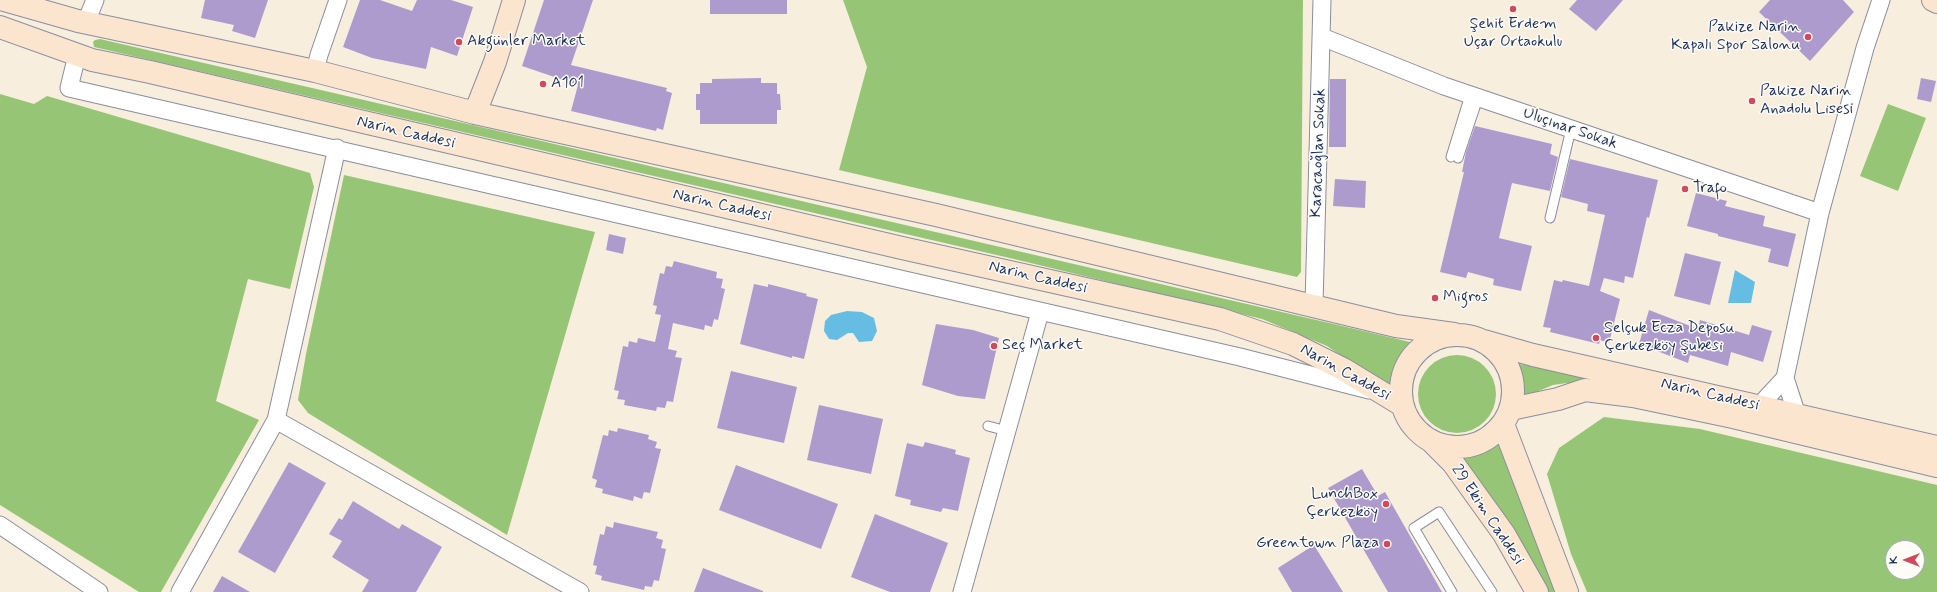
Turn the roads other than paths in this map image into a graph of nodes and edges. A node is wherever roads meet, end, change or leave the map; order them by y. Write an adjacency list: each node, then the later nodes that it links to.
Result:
1 (4, 0): 9 (main road)
2 (95, 0): 9 (street)
3 (338, 0): 13 (street)
4 (514, 0): 15 (main road)
5 (1322, 0): 11 (street, Karacaoğlan Sokak)
6 (1881, 0): 19 (street)
7 (1932, 0): 8 (main road)
8 (1937, 2)
9 (82, 22): 12 (main road); 13 (main road)
10 (0, 27): 12 (main road, Narin Caddesi)
11 (1322, 37): 14 (street, Uluçınar Sokak); 21 (street, Karacaoğlan Sokak)
12 (77, 55): 17 (street); 26 (main road, Narin Caddesi)
13 (315, 71): 15 (main road)
14 (1474, 96): 16 (street, Uluçınar Sokak); 18 (lane)
15 (475, 113): 21 (main road)
16 (1571, 129): 19 (street, Uluçınar Sokak); 20 (lane)
17 (337, 148): 22 (street); 31 (street)
18 (1455, 157)
19 (1820, 213): 25 (street)
20 (1550, 218)
21 (1314, 305): 23 (main road)
22 (1040, 312): 26 (street); 33 (street)
23 (1454, 334): 24 (main road); 27 (main road)
24 (1484, 341): 28 (main road, Narin Caddesi); 30 (main road)
25 (1785, 378): 28 (street); 29 (street)
26 (1382, 393): 27 (main road, Narin Caddesi)
27 (1402, 405): 34 (main road)
28 (1759, 406): 29 (main road, Narin Caddesi)
29 (1797, 415): 35 (main road, Narin Caddesi)
30 (1507, 416): 34 (main road); 36 (main road, Narin Caddesi); 45 (main road)
31 (276, 420): 39 (street); 40 (street)
32 (988, 426): 33 (lane)
33 (1007, 431): 41 (street)
34 (1432, 442): 44 (main road, 29 Ekim Caddesi)
35 (1937, 447)
36 (1937, 466)
37 (0, 525): 38 (street)
38 (99, 592)
39 (180, 592)
40 (580, 592)
41 (962, 592)
42 (1452, 592): 43 (lane)
43 (1492, 592)
44 (1537, 592)
45 (1567, 592)

